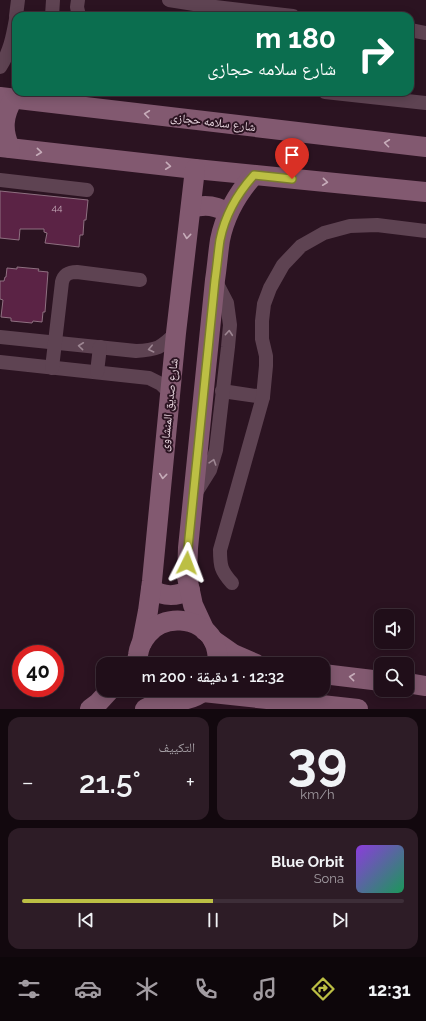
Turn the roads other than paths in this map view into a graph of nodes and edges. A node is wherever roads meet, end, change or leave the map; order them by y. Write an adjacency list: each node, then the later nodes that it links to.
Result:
1 (18, 0): 5 (street)
2 (53, 0): 6 (street)
3 (78, 0): 7 (street)
4 (169, 0): 8 (street)
5 (17, 12)
6 (52, 12)
7 (78, 12)
8 (259, 12)
9 (414, 31): 10 (street)
10 (426, 33)
11 (12, 42): 12 (street)
12 (0, 67)
13 (74, 96): 17 (street)
14 (362, 96): 16 (street)
15 (7, 98): 17 (street, شارع سلامه حجازى); 19 (street)
16 (426, 103)
17 (86, 107): 18 (street, شارع سلامه حجازى, one-way to 17)
18 (426, 147)
19 (5, 148): 20 (street, one-way to 20)
20 (195, 169): 21 (street); 25 (street, شارع صديق المنشاوى)
21 (254, 175): 24 (street, one-way to 24); 26 (street)
22 (0, 180): 23 (street)
23 (87, 190)
24 (426, 192)
25 (191, 208): 26 (street); 30 (street, شارع صديق المنشاوى, one-way to 30)
26 (228, 213): 29 (street)
27 (426, 231): 39 (street)
28 (140, 280): 32 (street)
29 (215, 280): 37 (street, one-way to 29); 40 (street)
30 (176, 333): 33 (street, one-way to 33); 38 (street, شارع صديق المنشاوى)
31 (0, 338): 32 (street)
32 (55, 343): 33 (street, one-way to 32); 35 (street)
33 (100, 347): 36 (street)
34 (0, 362): 35 (street)
35 (52, 368): 36 (street)
36 (97, 372): 38 (street)
37 (222, 391): 39 (street); 40 (street, one-way to 37)
38 (171, 394): 42 (street, شارع صديق المنشاوى, one-way to 42)
39 (262, 397): 41 (street)
40 (194, 496): 43 (street)
41 (232, 583)
42 (151, 589): 43 (street); 45 (street, شارع صديق المنشاوى)
43 (190, 590): 44 (street)
44 (209, 636): 45 (street); 46 (street); 47 (street)
45 (137, 656)
46 (218, 657)
47 (240, 657)
48 (330, 675): 49 (street, one-way to 48)
49 (374, 679)
50 (414, 684): 51 (street)
51 (426, 686)
52 (104, 697): 57 (street)
53 (155, 697): 58 (street)
54 (167, 697): 55 (street)
55 (194, 697)
56 (255, 697): 59 (street)
57 (90, 709)
58 (145, 709)
59 (358, 709)

